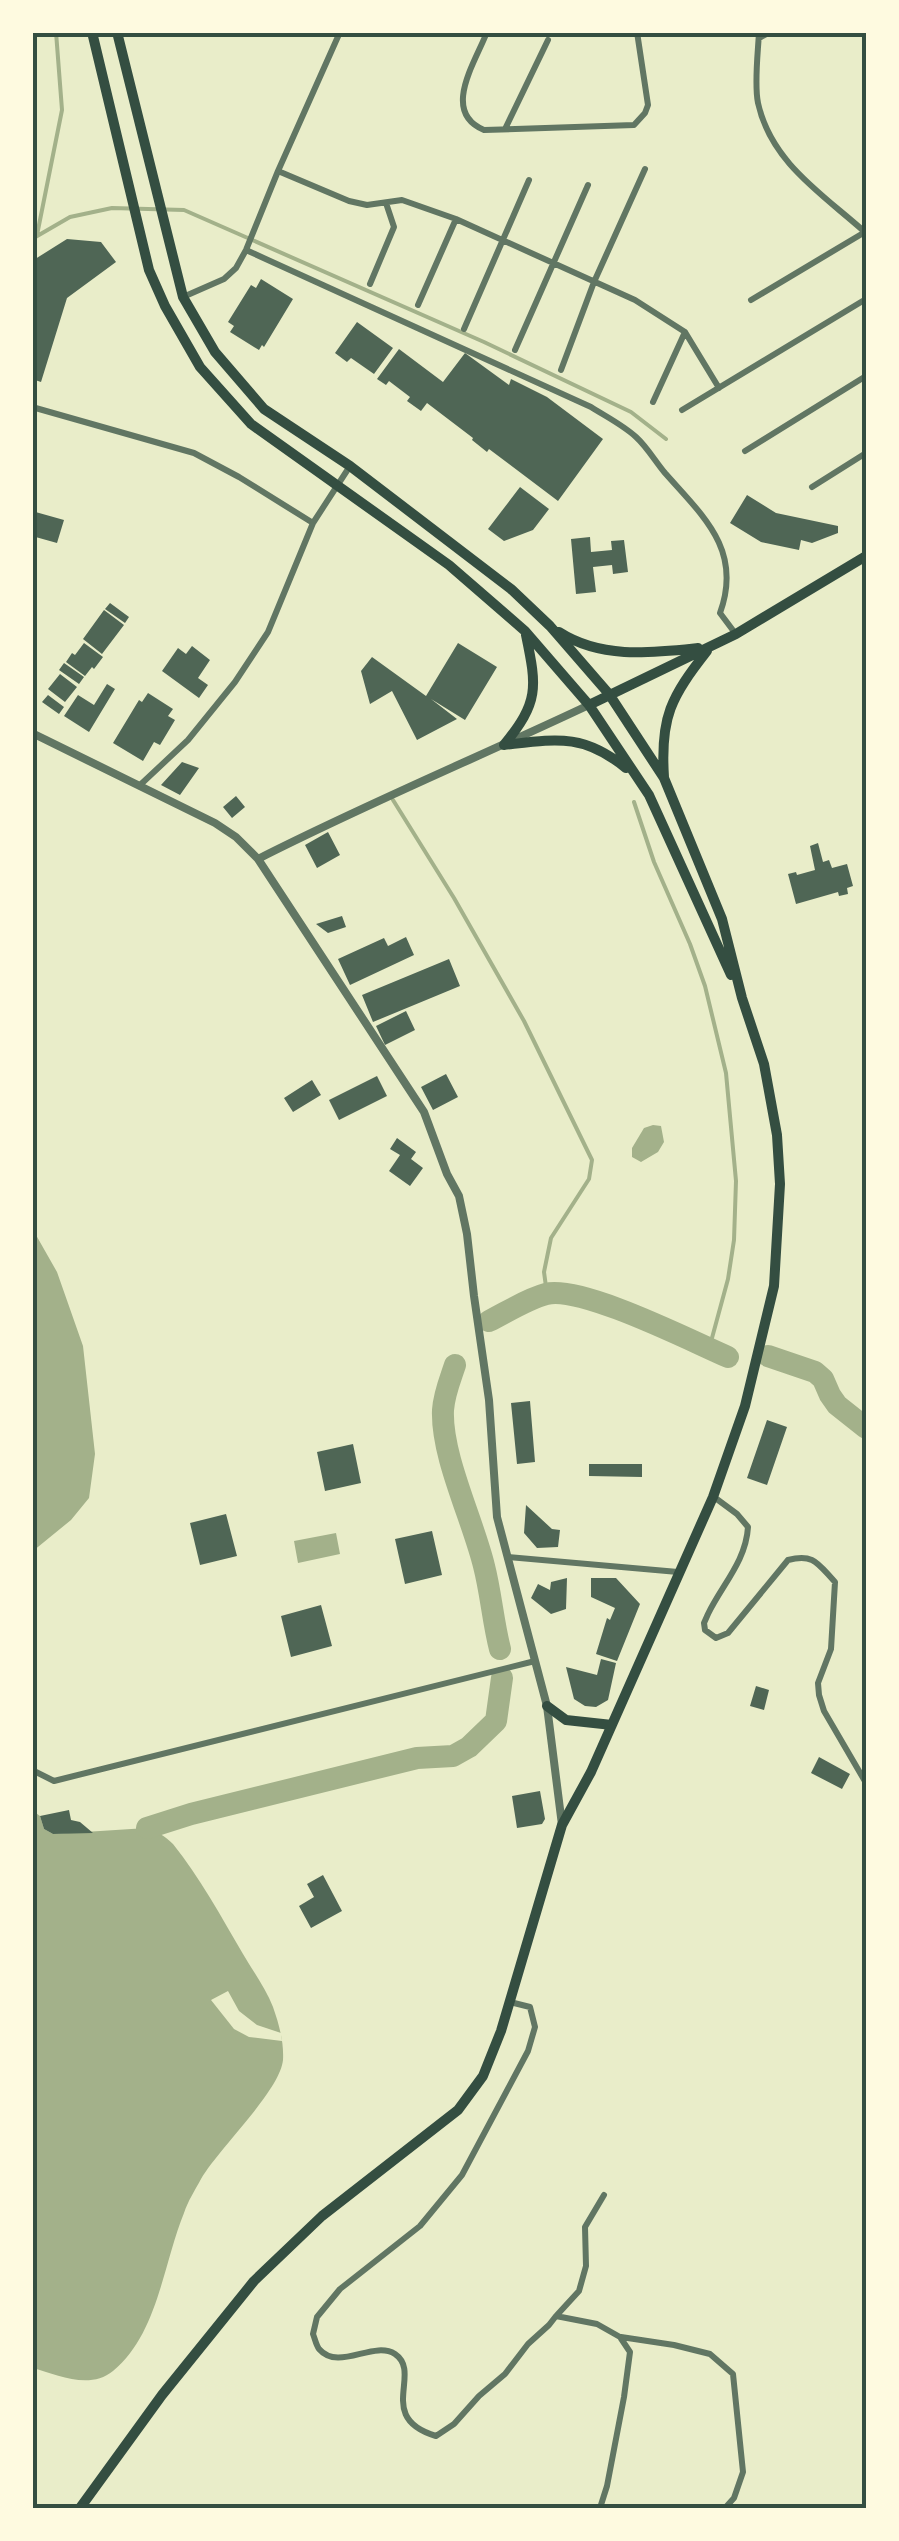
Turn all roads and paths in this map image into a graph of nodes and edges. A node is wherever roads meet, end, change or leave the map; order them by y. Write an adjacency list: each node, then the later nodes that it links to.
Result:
1 (92, 32): 38 (main road)
2 (118, 32): 22 (main road)
3 (340, 32): 11 (street)
4 (487, 32): 9 (street)
5 (637, 32): 9 (street)
6 (770, 32): 7 (street)
7 (759, 35): 16 (street)
8 (548, 40): 9 (street)
9 (506, 128)
10 (645, 169): 20 (street)
11 (278, 171): 14 (street); 18 (street)
12 (530, 180): 17 (street)
13 (588, 186): 19 (street)
14 (386, 203): 15 (street); 21 (street)
15 (456, 218): 17 (street); 25 (street)
16 (866, 232): 24 (street)
17 (504, 240): 19 (street); 26 (street)
18 (246, 250): 22 (street); 44 (street)
19 (553, 263): 20 (street); 28 (street)
20 (594, 282): 27 (street); 29 (street)
21 (370, 284)
22 (183, 297): 37 (main road)
23 (866, 299): 31 (street)
24 (752, 300)
25 (418, 305)
26 (464, 329)
27 (685, 332): 31 (street); 32 (street)
28 (515, 350)
29 (562, 370)
30 (866, 376): 35 (street)
31 (719, 388): 34 (street)
32 (653, 402)
33 (32, 407): 40 (street)
34 (682, 410)
35 (745, 450)
36 (866, 453): 39 (street)
37 (350, 466): 38 (street); 42 (main road)
38 (337, 486): 40 (street); 43 (main road)
39 (812, 486)
40 (313, 523): 51 (street)
41 (866, 556): 44 (main road)
42 (550, 626): 45 (main road); 46 (main road)
43 (525, 631): 47 (main road); 49 (main road)
44 (736, 634): 45 (main road)
45 (711, 647): 46 (main road); 50 (main road)
46 (609, 694): 47 (main road); 50 (main road)
47 (589, 705): 49 (street); 52 (main road)
48 (32, 733): 51 (street)
49 (504, 745): 52 (main road); 53 (street)
50 (664, 778): 54 (main road)
51 (139, 786): 53 (street)
52 (649, 795): 54 (main road)
53 (258, 859): 56 (street)
54 (742, 998): 55 (main road)
55 (713, 1496): 57 (main road); 62 (street)
56 (507, 1558): 57 (street); 58 (street)
57 (678, 1572): 60 (main road)
58 (536, 1661): 59 (street); 61 (street)
59 (547, 1706): 60 (main road); 63 (street)
60 (612, 1725): 63 (main road)
61 (32, 1770)
62 (866, 1783)
63 (562, 1824): 64 (main road)
64 (510, 2002): 66 (street); 68 (main road)
65 (604, 2195): 66 (street)
66 (556, 2316): 67 (street)
67 (620, 2337): 69 (street); 70 (street)
68 (80, 2508)
69 (600, 2508)
70 (726, 2508)

